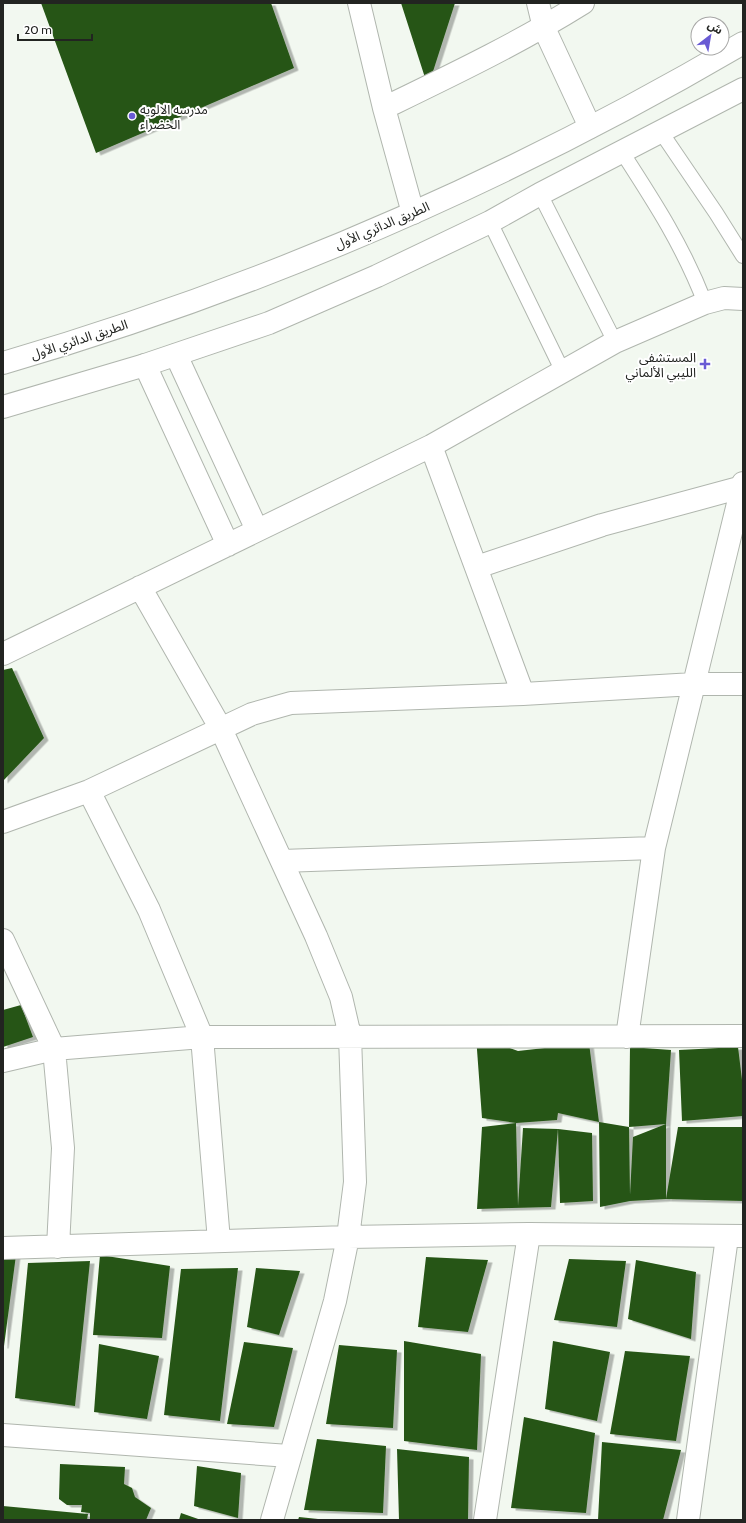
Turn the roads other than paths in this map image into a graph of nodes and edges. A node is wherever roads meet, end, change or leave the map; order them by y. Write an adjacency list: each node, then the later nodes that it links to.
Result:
1 (359, 3): 7 (street)
2 (538, 3): 4 (street)
3 (583, 3): 4 (street)
4 (544, 28): 7 (street); 8 (street)
5 (743, 43): 8 (street, الطريق الدائري الأول)
6 (743, 89): 9 (street)
7 (384, 108): 12 (street)
8 (590, 127): 12 (street, الطريق الدائري الأول)
9 (661, 132): 10 (street); 14 (lane)
10 (622, 152): 11 (street); 16 (lane)
11 (540, 194): 13 (street); 17 (lane)
12 (413, 213): 19 (street, الطريق الدائري الأول)
13 (490, 222): 18 (street); 21 (lane)
14 (743, 256)
15 (743, 299): 16 (street)
16 (705, 302): 17 (street)
17 (615, 342): 21 (street)
18 (176, 355): 20 (street); 25 (street)
19 (3, 363)
20 (145, 365): 22 (street); 26 (street)
21 (563, 372): 23 (street)
22 (3, 407)
23 (431, 446): 25 (street); 27 (street)
24 (742, 486): 27 (street); 30 (street)
25 (257, 530): 26 (street)
26 (228, 544): 28 (street)
27 (477, 567): 32 (street)
28 (140, 587): 29 (street); 33 (street)
29 (3, 654)
30 (694, 684): 31 (street); 32 (street); 36 (street)
31 (743, 684)
32 (523, 694): 33 (street)
33 (221, 729): 34 (street); 37 (street)
34 (88, 791): 35 (street); 41 (street)
35 (3, 822)
36 (654, 848): 37 (street); 42 (street)
37 (282, 861): 39 (street)
38 (3, 940): 43 (street)
39 (350, 1036): 41 (street); 42 (street); 46 (street)
40 (743, 1036): 42 (street)
41 (202, 1037): 43 (street); 48 (street)
42 (627, 1037)
43 (54, 1049): 44 (street); 49 (street)
44 (3, 1061)
45 (529, 1234): 46 (street); 47 (street); 54 (street)
46 (348, 1237): 48 (street); 52 (street)
47 (735, 1237): 55 (street)
48 (219, 1241): 49 (street)
49 (58, 1247): 50 (street)
50 (3, 1248)
51 (3, 1435): 52 (street)
52 (289, 1456): 53 (street)
53 (272, 1520)
54 (485, 1520)
55 (688, 1520)

